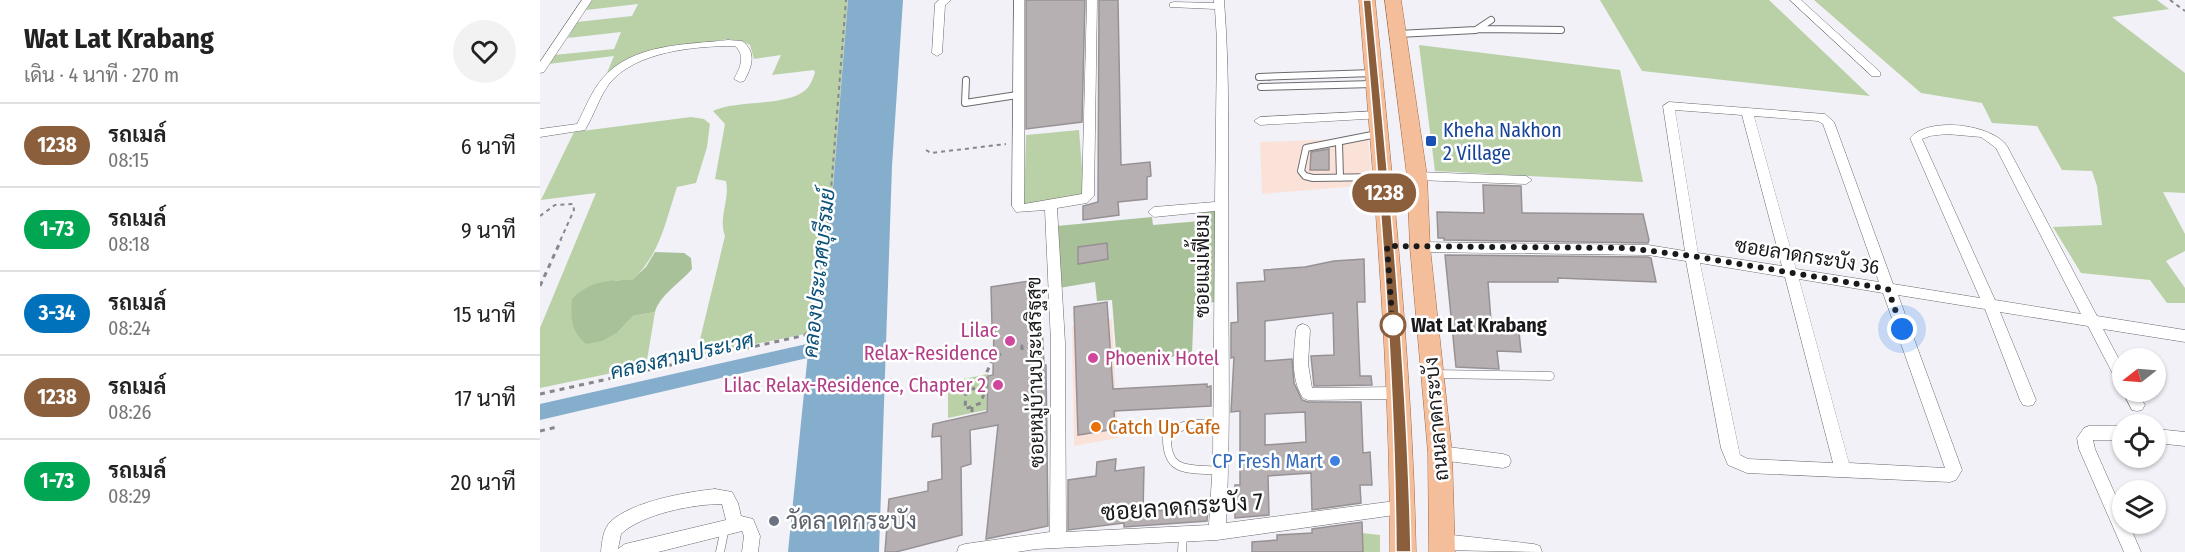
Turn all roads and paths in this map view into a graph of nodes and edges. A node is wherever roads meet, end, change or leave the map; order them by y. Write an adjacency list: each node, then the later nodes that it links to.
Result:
1 (587, 0): 18 (street)
2 (846, 0): 60 (path)
3 (946, 0): 17 (street)
4 (1019, 0): 25 (street)
5 (1092, 0): 38 (street)
6 (1367, 0): 22 (main road, ถนนลาดกระบัง)
7 (1393, 0): 16 (main road, ถนนลาดกระบัง)
8 (1795, 0): 19 (street)
9 (2170, 0): 12 (path)
10 (1219, 3): 11 (street); 39 (street, ซอยแม่เฟี้ยม)
11 (1174, 5)
12 (2185, 11)
13 (1491, 20): 14 (lane)
14 (1478, 29): 15 (lane); 16 (lane)
15 (1561, 30)
16 (1398, 34): 34 (main road, ถนนลาดกระบัง)
17 (937, 53)
18 (540, 70)
19 (1876, 74)
20 (1260, 77): 22 (lane)
21 (740, 79): 29 (street)
22 (1376, 79): 24 (lane); 27 (main road, ถนนลาดกระบัง)
23 (966, 80): 25 (lane)
24 (1261, 87)
25 (1017, 95): 32 (street)
26 (1747, 111): 44 (street); 45 (street); 47 (street)
27 (1378, 115): 28 (street); 30 (main road, ถนนลาดกระบัง)
28 (1260, 121)
29 (540, 133)
30 (1379, 134): 31 (lane); 35 (main road, ถนนลาดกระบัง)
31 (1339, 143): 36 (lane); 36 (lane)
32 (1017, 144): 33 (path); 38 (street)
33 (926, 150)
34 (1417, 176): 37 (street); 43 (main road, ถนนลาดกระบัง)
35 (1383, 177): 36 (lane); 42 (main road, ถนนลาดกระบัง)
36 (1340, 178)
37 (1526, 180)
38 (1051, 205): 78 (street, ซอยหมู่บ้านประเสริฐสุข)
39 (1222, 206): 40 (street); 64 (street, ซอยแม่เฟี้ยม)
40 (1154, 212)
41 (540, 216): 46 (path)
42 (1387, 246): 43 (main road); 59 (main road, ถนนลาดกระบัง)
43 (1420, 247): 44 (street, ซอยลาดกระบัง 36); 56 (main road, ถนนลาดกระบัง)
44 (1692, 256): 45 (street, ซอยลาดกระบัง 36); 72 (street)
45 (1790, 273): 47 (street, ซอยลาดกระบัง 36); 72 (street)
46 (540, 286)
47 (1888, 289): 48 (street, ซอยลาดกระบัง 36); 72 (street)
48 (1990, 305): 49 (street, ซอยลาดกระบัง 36); 49 (street); 61 (street)
49 (2093, 322): 51 (street, ซอยลาดกระบัง 36); 55 (street)
50 (1303, 330): 59 (street)
51 (2185, 336)
52 (1026, 345): 53 (path)
53 (1022, 350)
54 (1001, 354): 58 (path)
55 (2112, 359)
56 (1433, 374): 57 (lane); 70 (main road, ถนนลาดกระบัง)
57 (1550, 376)
58 (986, 389): 62 (path); 62 (path)
59 (1397, 393): 74 (main road, ถนนลาดกระบัง)
60 (540, 394)
61 (2028, 400)
62 (972, 407): 63 (path)
63 (972, 416)
64 (1221, 424): 73 (street, ซอยแม่เฟี้ยม); 73 (lane)
65 (557, 427): 66 (path)
66 (540, 431)
67 (2112, 433): 88 (street)
68 (2166, 437): 69 (street)
69 (2185, 439)
70 (1440, 453): 71 (street); 79 (main road, ถนนลาดกระบัง)
71 (1503, 461)
72 (1844, 470)
73 (1220, 471): 76 (street, ซอยแม่เฟี้ยม)
74 (1402, 508): 76 (street, ซอยลาดกระบัง 7); 86 (main road, ถนนลาดกระบัง)
75 (730, 525): 80 (street); 81 (street); 82 (lane); 83 (street)
76 (1217, 532): 77 (street, ซอยลาดกระบัง 7)
77 (1183, 534): 78 (street, ซอยลาดกระบัง 7); 85 (lane)
78 (1058, 539): 84 (street, ซอยลาดกระบัง 7)
79 (1442, 547): 87 (street)
80 (609, 552)
81 (625, 552)
82 (720, 552)
83 (750, 552)
84 (965, 552)
85 (1182, 552)
86 (1403, 552)
87 (1534, 552)
88 (2133, 552)

